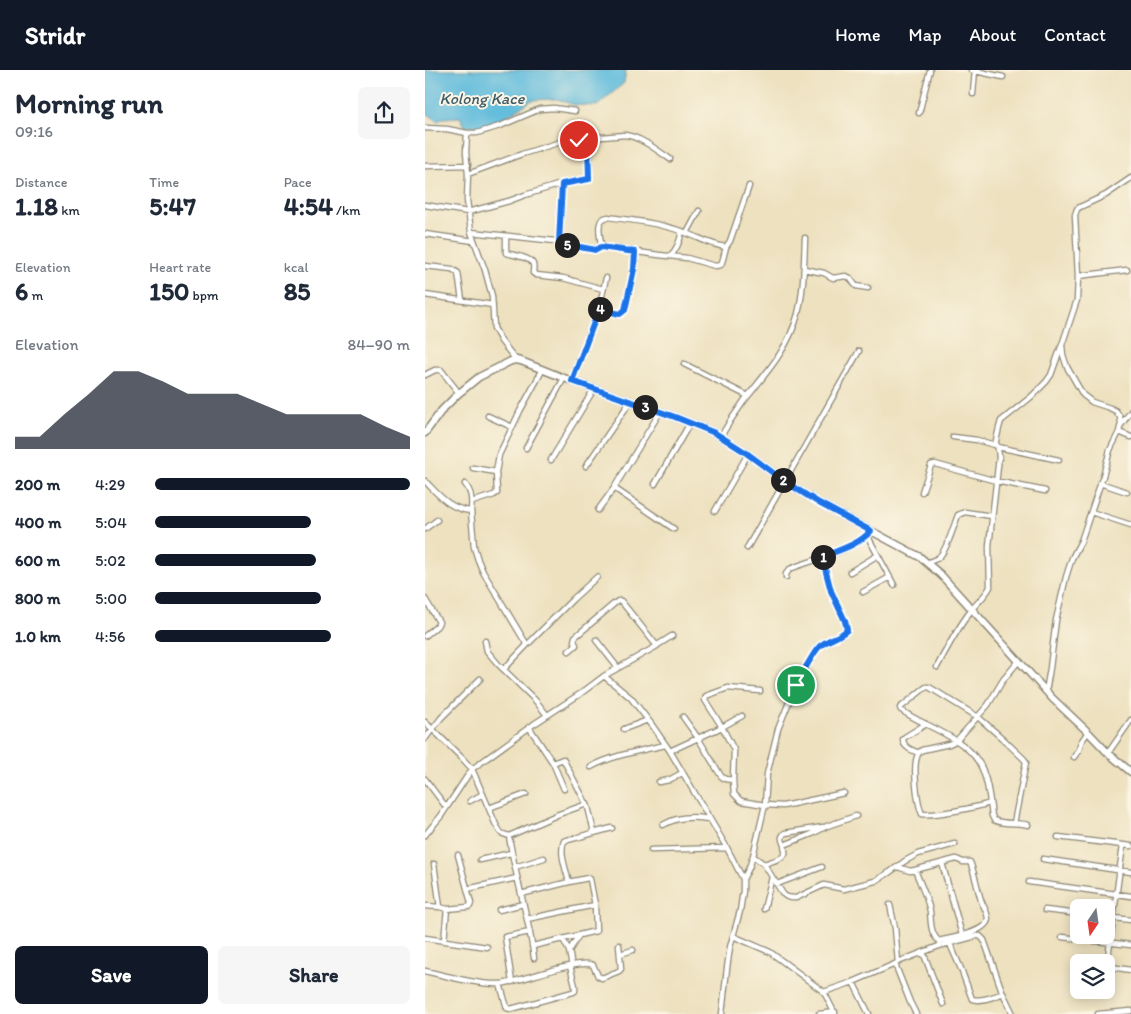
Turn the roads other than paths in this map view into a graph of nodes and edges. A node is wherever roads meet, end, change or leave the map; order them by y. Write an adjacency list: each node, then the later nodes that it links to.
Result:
1 (930, 70): 8 (street)
2 (974, 70): 4 (street); 6 (street)
3 (997, 70): 4 (street)
4 (995, 76): 5 (street)
5 (1003, 77)
6 (973, 94)
7 (575, 111): 10 (street)
8 (919, 113)
9 (425, 128): 10 (street)
10 (467, 133): 13 (street)
11 (586, 139): 12 (street); 15 (street); 17 (street)
12 (671, 158)
13 (468, 165): 14 (street); 15 (street)
14 (425, 166)
15 (468, 174): 21 (street)
16 (1131, 178): 36 (street)
17 (562, 184): 21 (street); 28 (street)
18 (749, 186): 30 (street)
19 (425, 206): 21 (street)
20 (699, 211): 23 (street)
21 (468, 212): 22 (street)
22 (471, 232): 25 (street); 27 (street)
23 (685, 232): 29 (street); 30 (street); 32 (street)
24 (425, 234): 27 (street)
25 (506, 236): 28 (street); 39 (street)
26 (805, 238): 34 (street)
27 (474, 241): 42 (street)
28 (559, 243): 29 (street)
29 (601, 247): 31 (street)
30 (726, 247): 32 (street)
31 (635, 252): 32 (street); 43 (street)
32 (670, 256)
33 (425, 266): 41 (street)
34 (804, 269): 38 (street); 54 (street)
35 (1127, 270): 36 (street)
36 (1078, 276): 44 (street)
37 (606, 278): 39 (street)
38 (868, 288)
39 (603, 289): 43 (street)
40 (425, 294): 41 (street)
41 (462, 300): 42 (street)
42 (493, 304): 46 (street)
43 (599, 309): 51 (street)
44 (1062, 345): 61 (street); 67 (street)
45 (859, 352): 76 (street)
46 (516, 360): 48 (street); 53 (street)
47 (684, 364): 54 (street)
48 (543, 369): 50 (street); 60 (street)
49 (425, 375): 53 (street)
50 (564, 378): 51 (street); 68 (street)
51 (572, 381): 52 (street)
52 (594, 389): 55 (street); 70 (street)
53 (459, 393): 63 (street)
54 (748, 396): 64 (street)
55 (631, 402): 57 (street); 72 (street)
56 (1131, 411): 61 (street)
57 (660, 412): 59 (street); 81 (street)
58 (488, 416): 60 (street)
59 (689, 423): 64 (street); 79 (street)
60 (512, 426): 74 (street)
61 (1121, 426): 62 (street)
62 (1119, 432): 66 (street); 80 (street)
63 (425, 433)
64 (721, 436): 69 (street)
65 (953, 437): 67 (street)
66 (1131, 437)
67 (997, 446): 71 (street); 77 (street)
68 (526, 448)
69 (749, 454): 76 (street); 88 (street)
70 (551, 460)
71 (1059, 460)
72 (586, 466)
73 (473, 468): 74 (street)
74 (497, 472): 85 (street)
75 (425, 481): 87 (street)
76 (784, 481): 95 (street); 96 (street)
77 (996, 481): 82 (street); 83 (street); 90 (street)
78 (465, 484): 85 (street)
79 (655, 484)
80 (1101, 484): 84 (street); 89 (street)
81 (615, 488): 86 (street); 94 (street)
82 (1045, 491)
83 (922, 492)
84 (1127, 492)
85 (472, 502): 87 (street)
86 (598, 510)
87 (471, 511): 112 (street)
88 (715, 511)
89 (1091, 512): 92 (street); 122 (street)
90 (992, 516): 99 (street); 107 (street)
91 (437, 520): 93 (street)
92 (1131, 525)
93 (425, 529)
94 (674, 529)
95 (869, 533): 97 (street); 98 (street); 99 (street)
96 (747, 548)
97 (878, 555): 100 (street); 101 (street)
98 (822, 557): 103 (street); 159 (street)
99 (927, 563): 107 (street)
100 (850, 572)
101 (890, 577): 104 (street); 105 (street)
102 (597, 578): 112 (street)
103 (786, 578)
104 (894, 584)
105 (863, 592)
106 (425, 600): 108 (street)
107 (971, 609): 115 (street); 116 (street)
108 (425, 636)
109 (672, 636): 113 (street)
110 (596, 640): 117 (street)
111 (485, 641): 118 (street)
112 (527, 645): 118 (street)
113 (656, 646): 114 (street); 117 (street)
114 (569, 651)
115 (1018, 662): 122 (street); 126 (street)
116 (937, 667)
117 (618, 668): 119 (street)
118 (503, 669): 123 (street)
119 (605, 676): 123 (street); 127 (street)
120 (480, 680): 133 (street)
121 (760, 691): 132 (street)
122 (1046, 692): 135 (street)
123 (547, 715): 131 (street)
124 (742, 716): 132 (street)
125 (683, 717): 136 (street)
126 (978, 717): 130 (street); 138 (street); 164 (street)
127 (648, 720): 134 (street); 139 (street)
128 (1131, 720): 142 (street)
129 (425, 722): 133 (street)
130 (926, 724): 138 (street); 141 (street)
131 (529, 727): 144 (street); 146 (street)
132 (722, 727): 136 (street); 150 (street)
133 (433, 729): 137 (street); 146 (street)
134 (624, 729)
135 (1088, 732): 142 (street); 143 (street)
136 (698, 738): 140 (street); 150 (street)
137 (425, 739)
138 (957, 740): 141 (street); 157 (street)
139 (665, 745): 140 (street); 145 (street)
140 (669, 751): 148 (street)
141 (919, 753): 157 (street)
142 (1108, 753): 147 (street)
143 (1074, 757)
144 (553, 763): 152 (street); 158 (street)
145 (591, 767)
146 (472, 769): 154 (street); 160 (street)
147 (1131, 772)
148 (682, 773): 151 (street); 163 (street)
149 (425, 779): 160 (street)
150 (733, 780): 159 (street)
151 (659, 782)
152 (564, 789)
153 (844, 793): 159 (street)
154 (483, 794): 156 (street); 161 (street)
155 (526, 794): 161 (street)
156 (470, 801)
157 (990, 803): 164 (street)
158 (587, 804): 169 (street); 171 (street)
159 (765, 805): 181 (street)
160 (446, 807): 170 (street)
161 (489, 808): 171 (street)
162 (855, 816): 167 (street)
163 (709, 819): 165 (street); 177 (street)
164 (1014, 823): 166 (street)
165 (663, 825)
166 (1028, 825)
167 (827, 826): 174 (street); 174 (street)
168 (612, 828): 169 (street)
169 (594, 832): 197 (street)
170 (425, 835)
171 (509, 836): 179 (street)
172 (1058, 837): 175 (street)
173 (955, 844): 190 (street)
174 (784, 845): 187 (street)
175 (1123, 845): 176 (street); 192 (street)
176 (1131, 846)
177 (727, 848): 178 (street); 196 (street)
178 (651, 850)
179 (511, 853): 184 (street); 188 (street)
180 (458, 854): 200 (street)
181 (753, 856): 187 (street); 196 (street)
182 (544, 858): 188 (street)
183 (1043, 859): 192 (street)
184 (480, 860)
185 (942, 863): 191 (street); 220 (street); 220 (street)
186 (434, 864): 209 (street)
187 (764, 864): 194 (street)
188 (515, 867): 195 (street)
189 (822, 867): 199 (street)
190 (898, 867): 191 (street); 199 (street)
191 (915, 870): 220 (street)
192 (1120, 870): 193 (street); 202 (street)
193 (1131, 872)
194 (771, 876): 199 (street); 211 (street)
195 (517, 878): 200 (street); 201 (street)
196 (743, 879): 221 (street)
197 (569, 882): 201 (street); 205 (street)
198 (1029, 882): 202 (street)
199 (777, 884)
200 (467, 890): 210 (street)
201 (521, 894): 204 (street)
202 (1117, 894): 203 (street); 208 (street)
203 (1131, 896)
204 (523, 904): 212 (street); 216 (street)
205 (595, 904): 216 (street); 219 (street)
206 (889, 905): 239 (street)
207 (425, 906): 209 (street)
208 (1115, 906)
209 (440, 907): 210 (street)
210 (447, 909): 226 (street)
211 (764, 909)
212 (499, 910)
213 (1045, 910): 214 (street)
214 (1070, 913)
215 (1115, 918): 217 (street)
216 (527, 919): 218 (street)
217 (1131, 920)
218 (530, 932): 232 (street); 243 (street)
219 (579, 935): 225 (street); 235 (street)
220 (962, 935)
221 (733, 936): 246 (street); 251 (street)
222 (1063, 937): 224 (street)
223 (425, 938): 226 (street)
224 (1070, 938)
225 (563, 939): 232 (street); 235 (street)
226 (444, 941): 233 (street)
227 (1115, 943): 231 (street)
228 (950, 944): 236 (street); 247 (street); 247 (street)
229 (1110, 944): 241 (street)
230 (619, 945): 237 (street)
231 (1131, 945)
232 (533, 946): 238 (street)
233 (487, 947)
234 (633, 950): 237 (street)
235 (569, 951): 240 (street)
236 (923, 952): 239 (street); 248 (street)
237 (620, 954): 240 (street)
238 (534, 958)
239 (896, 963): 244 (street); 254 (street)
240 (571, 966): 243 (street); 245 (street)
241 (1131, 970)
242 (425, 971): 245 (street)
243 (512, 982): 245 (street)
244 (853, 982): 246 (street); 253 (street)
245 (500, 984)
246 (824, 992): 250 (street)
247 (1002, 992): 255 (street)
248 (943, 1004)
249 (1131, 1011): 256 (street)
250 (835, 1013): 252 (street)
251 (722, 1014)
252 (819, 1014)
253 (869, 1014)
254 (916, 1014)
255 (1013, 1014)
256 (1097, 1014)

